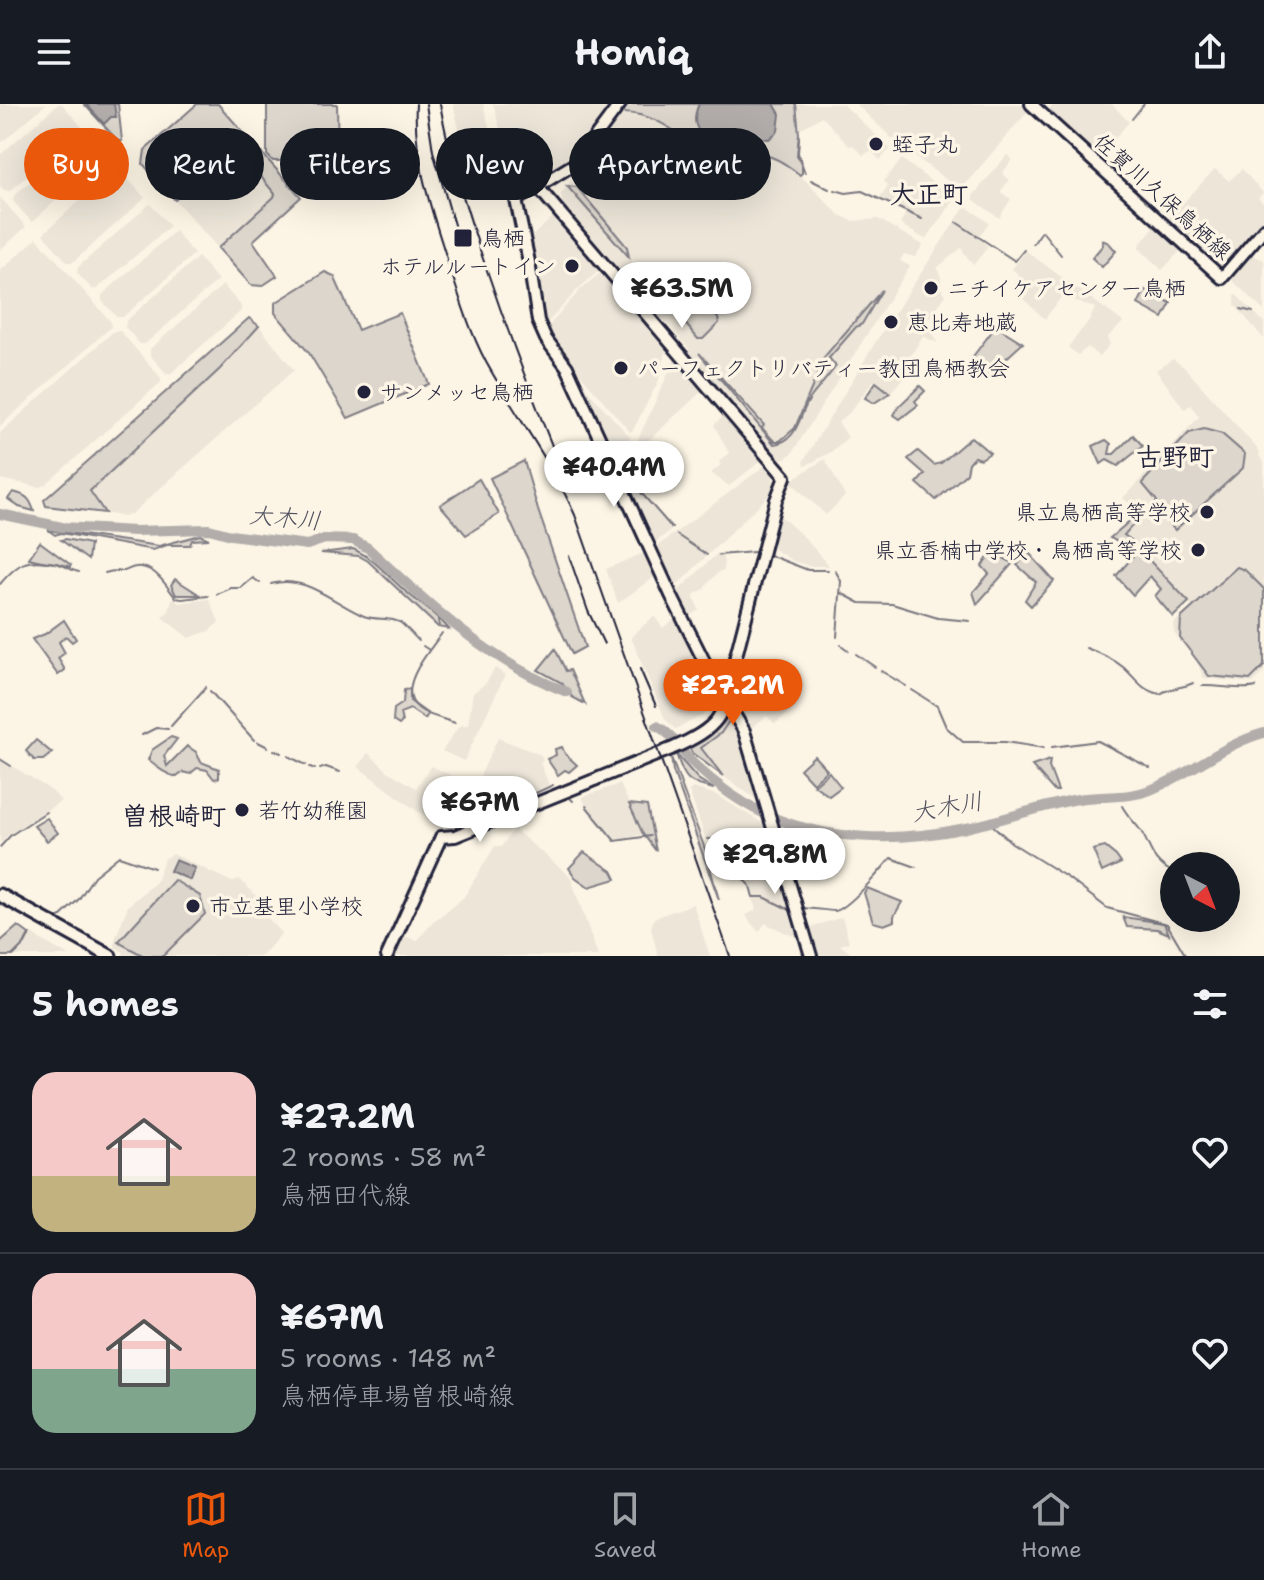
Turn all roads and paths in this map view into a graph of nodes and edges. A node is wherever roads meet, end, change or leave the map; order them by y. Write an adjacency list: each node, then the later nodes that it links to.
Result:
1 (620, 104): 3 (main road)
2 (1031, 104): 6 (main road, 佐賀川久保鳥栖線)
3 (553, 177)
4 (516, 200): 10 (main road)
5 (549, 200): 9 (main road, bridge)
6 (1264, 229)
7 (0, 895): 8 (highway)
8 (110, 956)
9 (387, 956)
10 (811, 956)

